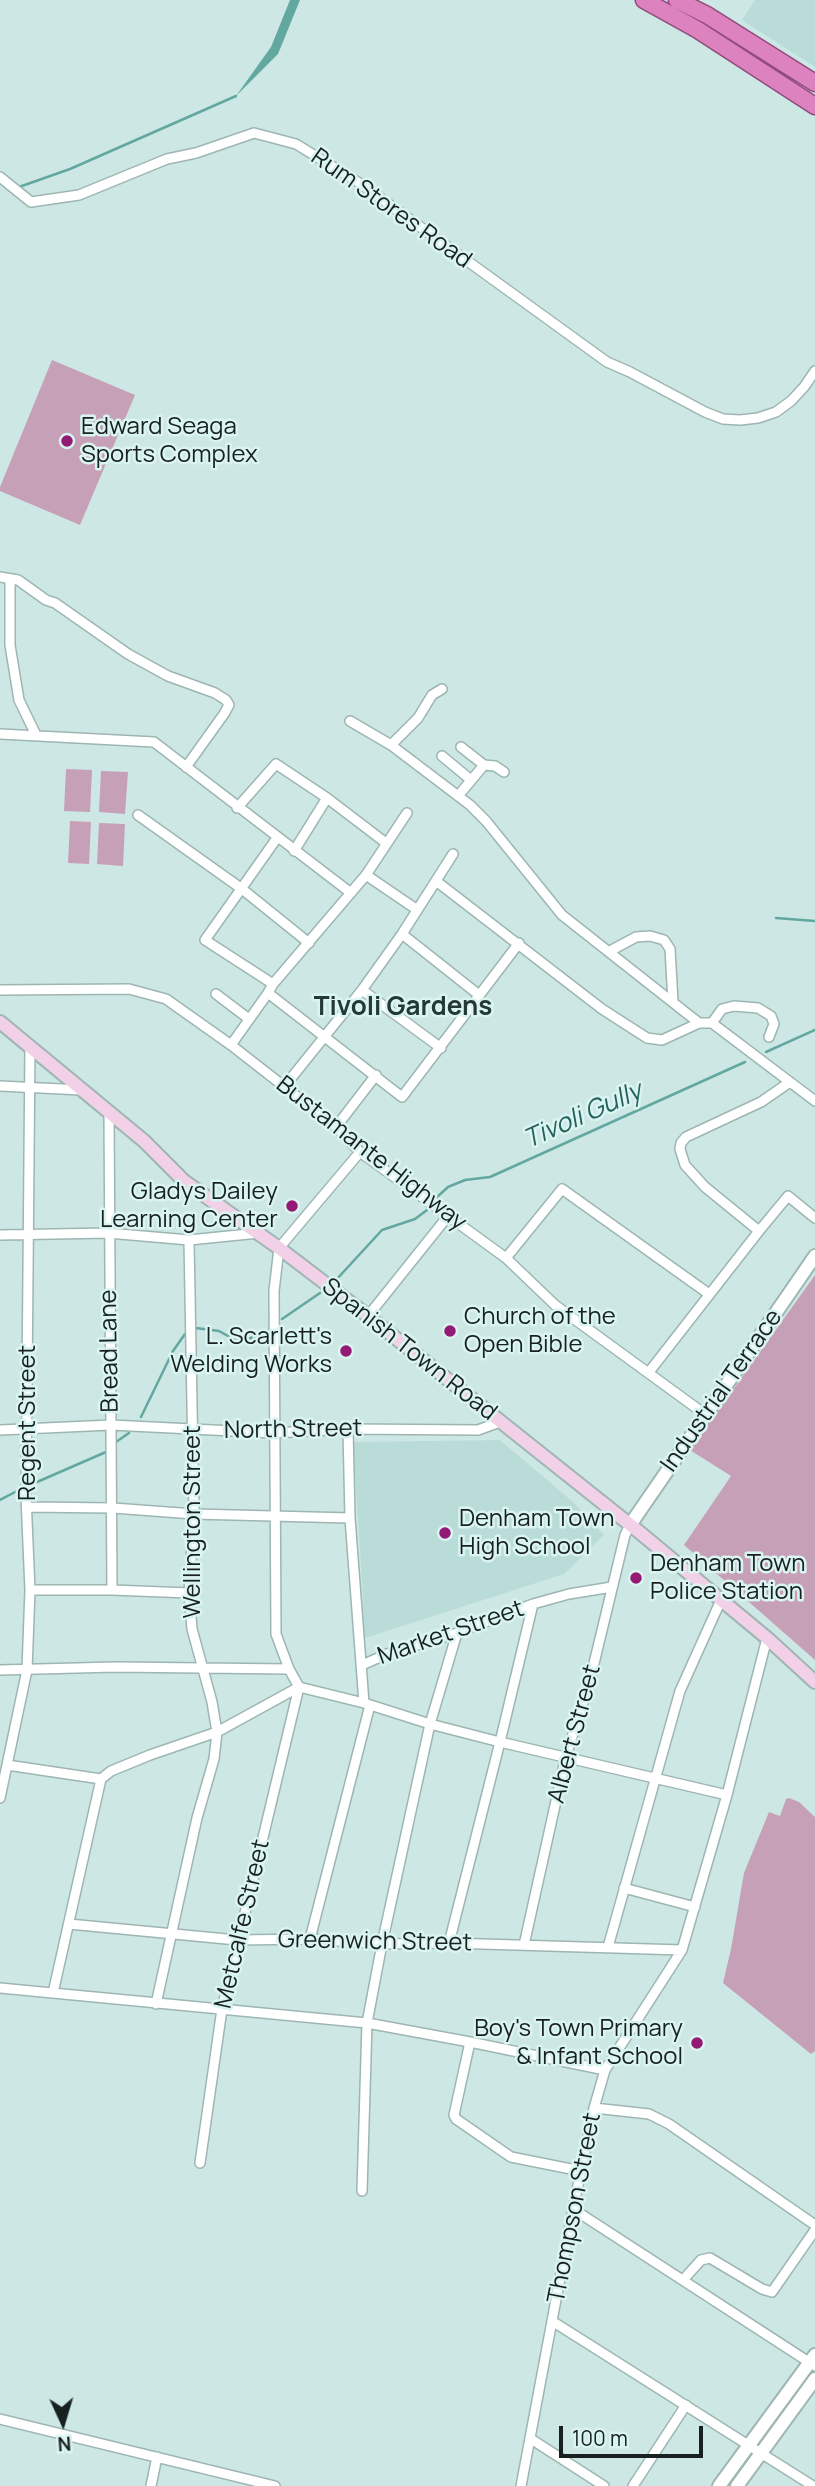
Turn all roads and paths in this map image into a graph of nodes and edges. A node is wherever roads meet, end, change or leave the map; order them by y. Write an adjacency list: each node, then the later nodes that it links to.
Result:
1 (643, 0): 4 (highway)
2 (677, 0): 3 (highway)
3 (815, 83)
4 (815, 106)
5 (0, 177): 6 (street, Rum Stores Road)
6 (815, 371)
7 (5, 578): 11 (street); 16 (street)
8 (442, 689): 12 (street)
9 (351, 721): 12 (street)
10 (0, 734): 11 (street)
11 (36, 735): 16 (street)
12 (391, 745): 19 (street)
13 (461, 747): 15 (street)
14 (442, 756): 18 (street)
15 (484, 765): 17 (street); 18 (street)
16 (186, 767): 21 (street)
17 (504, 772)
18 (471, 780): 19 (street)
19 (458, 796): 36 (street)
20 (327, 798): 21 (street); 25 (street); 26 (street)
21 (237, 808): 24 (street)
22 (407, 813): 25 (street)
23 (138, 815): 30 (street)
24 (277, 838): 26 (street); 30 (street)
25 (386, 843): 28 (street)
26 (294, 851): 31 (street)
27 (453, 854): 29 (street)
28 (366, 875): 31 (street); 32 (street)
29 (436, 881): 32 (street); 35 (street)
30 (242, 889): 34 (street); 37 (street)
31 (351, 892): 34 (street)
32 (416, 909): 33 (street)
33 (402, 934): 39 (street); 41 (street)
34 (309, 943): 37 (street)
35 (519, 943): 41 (street); 45 (street)
36 (610, 951): 42 (street); 42 (street)
37 (271, 989): 43 (street); 47 (street)
38 (0, 990): 50 (street, Bustamante Highway)
39 (362, 990): 47 (street); 51 (street)
40 (216, 994): 43 (street)
41 (479, 995): 51 (street)
42 (673, 1002): 45 (street)
43 (250, 1019): 50 (street)
44 (0, 1022): 49 (main road, Spanish Town Road)
45 (699, 1023): 46 (street)
46 (712, 1023): 48 (street); 53 (street)
47 (323, 1037): 52 (street); 56 (street)
48 (769, 1037)
49 (30, 1045): 55 (street, Regent Street); 57 (main road, Spanish Town Road)
50 (231, 1045): 56 (street, Bustamante Highway)
51 (441, 1048): 52 (street)
52 (376, 1075): 60 (street)
53 (790, 1082): 58 (street); 64 (street)
54 (0, 1086): 55 (street)
55 (29, 1086): 57 (street); 67 (street, Regent Street)
56 (284, 1087): 60 (street, Bustamante Highway)
57 (82, 1090): 59 (main road, Spanish Town Road)
58 (815, 1101)
59 (108, 1113): 65 (main road, Spanish Town Road); 66 (street, Bread Lane)
60 (336, 1128): 61 (street, Bustamante Highway)
61 (360, 1152): 62 (street, Bustamante Highway); 70 (street)
62 (448, 1216): 72 (street, Bustamante Highway); 74 (street)
63 (815, 1218): 64 (street)
64 (759, 1231): 73 (street)
65 (259, 1233): 69 (street); 70 (main road, Spanish Town Road)
66 (108, 1234): 67 (street); 69 (street); 78 (street, Bread Lane)
67 (29, 1235): 68 (street); 79 (street, Regent Street)
68 (0, 1236)
69 (189, 1240): 82 (street, Wellington Street)
70 (279, 1248): 74 (main road, Spanish Town Road); 83 (street)
71 (815, 1256): 76 (street, Industrial Terrace)
72 (506, 1258): 73 (street); 75 (street, Bustamante Highway)
73 (709, 1293): 75 (street)
74 (368, 1316): 77 (main road, Spanish Town Road)
75 (649, 1372): 76 (street, Bustamante Highway)
76 (706, 1415): 89 (street, Industrial Terrace)
77 (500, 1422): 80 (street, North Street); 89 (main road, Spanish Town Road)
78 (111, 1425): 79 (street, North Street); 82 (street, North Street); 85 (street, Bread Lane)
79 (28, 1429): 81 (street, North Street); 84 (street, Regent Street)
80 (348, 1429): 83 (street, North Street); 88 (street)
81 (0, 1430)
82 (193, 1431): 83 (street, North Street); 86 (street, Wellington Street)
83 (274, 1433): 87 (street)
84 (28, 1507): 85 (street); 91 (street, Regent Street)
85 (113, 1508): 86 (street); 92 (street, Bread Lane)
86 (194, 1514): 87 (street); 93 (street, Wellington Street)
87 (275, 1515): 88 (street); 100 (street)
88 (350, 1518): 98 (street)
89 (630, 1525): 90 (street, Albert Street); 94 (main road, Spanish Town Road)
90 (612, 1587): 95 (street, Market Street); 109 (street, Albert Street)
91 (30, 1590): 92 (street); 102 (street, Regent Street)
92 (112, 1590): 93 (street)
93 (189, 1593): 99 (street, Wellington Street)
94 (721, 1600): 97 (main road, Spanish Town Road); 112 (street)
95 (533, 1604): 96 (street, Market Street); 108 (street)
96 (457, 1633): 98 (street, Market Street); 106 (street)
97 (767, 1638): 103 (main road, Spanish Town Road); 113 (street, Thompson Street)
98 (362, 1665): 105 (street, Market Street)
99 (201, 1668): 100 (street); 102 (street); 107 (street, Wellington Street)
100 (289, 1669): 104 (street)
101 (0, 1670): 102 (street)
102 (27, 1670): 110 (street, Regent Street)
103 (815, 1682)
104 (299, 1687): 105 (street); 107 (street); 120 (street, Metcalfe Street)
105 (367, 1704): 106 (street); 119 (street, Market Street)
106 (430, 1724): 108 (street); 122 (street)
107 (217, 1732): 111 (street); 118 (street, Wellington Street)
108 (500, 1742): 109 (street); 121 (street)
109 (566, 1756): 112 (street); 123 (street, Albert Street)
110 (7, 1765): 111 (street); 114 (street, Regent Street)
111 (101, 1779): 117 (street)
112 (654, 1779): 113 (street); 115 (street)
113 (727, 1795): 116 (street, Thompson Street)
114 (0, 1798)
115 (624, 1888): 116 (street); 124 (street)
116 (695, 1907): 125 (street, Thompson Street)
117 (69, 1924): 118 (street, Greenwich Street); 127 (street)
118 (171, 1934): 120 (street, Greenwich Street); 128 (street, Wellington Street)
119 (310, 1939): 120 (street, Greenwich Street); 122 (street, Greenwich Street)
120 (237, 1940): 129 (street, Metcalfe Street)
121 (449, 1943): 122 (street, Greenwich Street); 123 (street, Greenwich Street)
122 (382, 1944): 130 (street)
123 (524, 1945): 124 (street, Greenwich Street)
124 (608, 1947): 125 (street, Greenwich Street)
125 (682, 1950): 132 (street, Thompson Street)
126 (0, 1988): 127 (street)
127 (53, 1993): 128 (street)
128 (156, 2004): 129 (street)
129 (222, 2009): 130 (street); 134 (street, Metcalfe Street)
130 (367, 2023): 131 (street); 136 (street)
131 (470, 2042): 132 (street); 135 (street)
132 (605, 2070): 133 (street, Thompson Street)
133 (594, 2108): 135 (street, Thompson Street); 138 (street)
134 (200, 2163)
135 (581, 2171): 137 (street, Thompson Street)
136 (362, 2191)
137 (573, 2209): 139 (street); 140 (street, Thompson Street)
138 (815, 2228): 139 (street)
139 (683, 2280): 141 (street)
140 (552, 2322): 143 (street); 145 (street, Thompson Street)
141 (813, 2361): 146 (street)
142 (815, 2379): 147 (street)
143 (686, 2405): 146 (street); 153 (street)
144 (0, 2419): 148 (street)
145 (531, 2439): 151 (street, Thompson Street); 152 (street)
146 (749, 2445): 147 (street); 154 (street)
147 (761, 2452): 155 (street); 156 (street)
148 (157, 2457): 149 (street); 150 (street)
149 (150, 2486)
150 (275, 2486)
151 (522, 2486)
152 (604, 2486)
153 (633, 2486)
154 (719, 2486)
155 (737, 2486)
156 (813, 2486)

